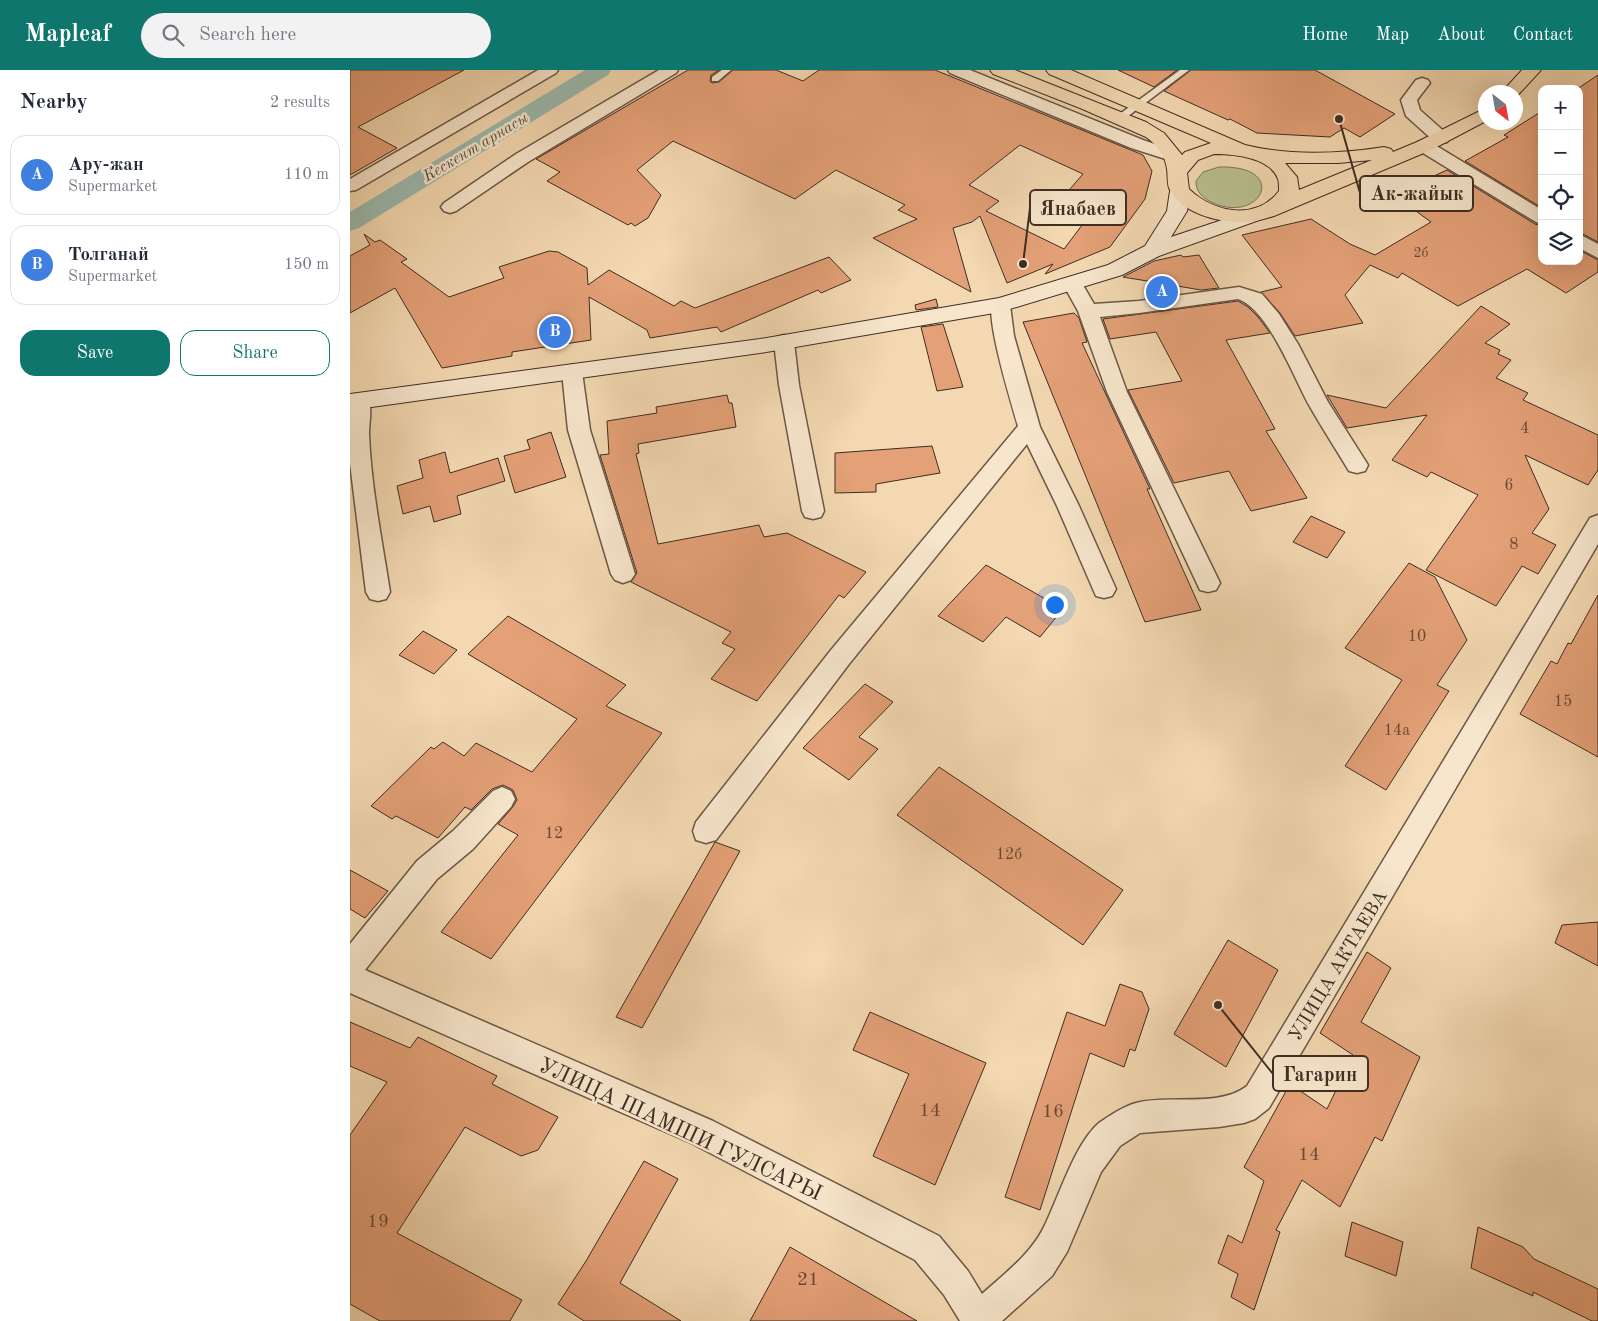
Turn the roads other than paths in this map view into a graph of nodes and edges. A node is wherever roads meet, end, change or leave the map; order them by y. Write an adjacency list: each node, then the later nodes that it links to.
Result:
1 (517, 70): 11 (street)
2 (550, 70): 11 (street)
3 (670, 70): 22 (street)
4 (727, 70): 10 (lane)
5 (956, 70): 19 (street)
6 (999, 70): 16 (main road)
7 (1054, 70): 14 (main road)
8 (1186, 70): 14 (lane)
9 (1532, 70): 13 (main road)
10 (715, 78)
11 (534, 79): 20 (street)
12 (1422, 83): 17 (street)
13 (1518, 85)
14 (1138, 104): 16 (lane); 18 (main road)
15 (1478, 117): 17 (main road)
16 (1120, 118): 19 (main road)
17 (1432, 142): 18 (main road); 21 (main road); 24 (street)
18 (1252, 152): 19 (main road); 21 (main road)
19 (1176, 173): 23 (main road); 26 (main road)
20 (350, 186)
21 (1278, 206): 23 (main road)
22 (450, 207)
23 (1255, 215): 26 (main road)
24 (1538, 215)
25 (1583, 243): 27 (street)
26 (1152, 251): 28 (main road)
27 (1598, 252)
28 (1073, 284): 29 (main road); 30 (street)
29 (1000, 305): 31 (main road); 34 (street)
30 (1088, 311): 35 (street); 39 (street)
31 (784, 342): 32 (main road); 36 (street)
32 (572, 372): 33 (main road); 38 (street)
33 (355, 402): 41 (street)
34 (1029, 427): 40 (street); 43 (street)
35 (1357, 465)
36 (813, 511)
37 (1598, 524): 46 (street, УЛИЦА АКТАЕВА)
38 (624, 574)
39 (1208, 583)
40 (1104, 588)
41 (378, 592)
42 (502, 798): 44 (street)
43 (706, 831)
44 (350, 966)
45 (350, 978): 46 (street, УЛИЦА ШАМШИ ГУЛСАРЫ)
46 (978, 1320)

